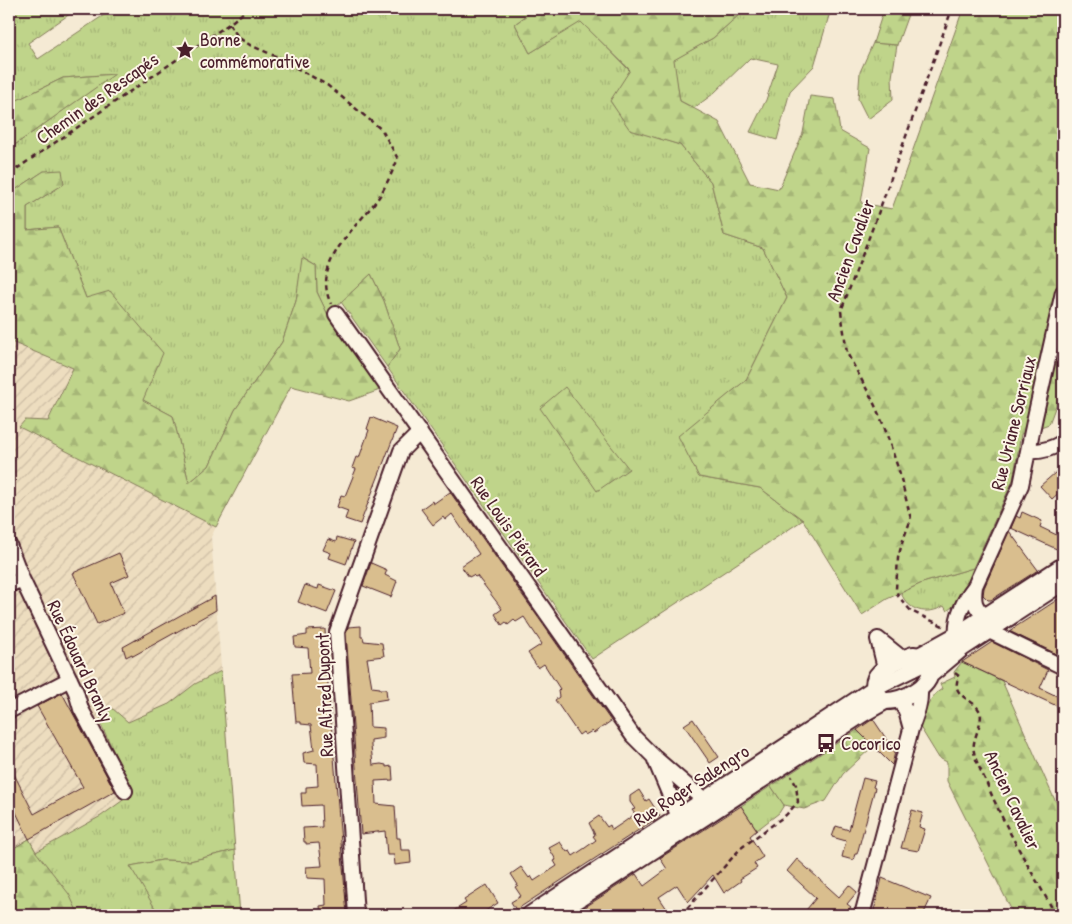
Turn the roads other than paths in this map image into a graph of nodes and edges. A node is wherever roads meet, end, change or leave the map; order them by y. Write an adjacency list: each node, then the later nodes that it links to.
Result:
1 (1063, 292): 5 (street, Rue Uriane Sorriaux)
2 (336, 314): 3 (street, Rue Louis Piérard)
3 (420, 432): 24 (street, Rue Louis Piérard); 29 (street, Rue Alfred Dupont)
4 (1063, 442): 5 (street)
5 (1028, 451): 12 (street, Rue Uriane Sorriaux)
6 (9, 545): 9 (street, Rue Édouard Branly)
7 (1063, 566): 13 (main road)
8 (1063, 574): 15 (street)
9 (22, 579): 11 (street); 18 (street, Rue Édouard Branly)
10 (1063, 582): 13 (main road)
11 (9, 585)
12 (975, 586): 13 (street); 14 (street, Rue Uriane Sorriaux)
13 (988, 624): 14 (main road); 15 (main road); 16 (street)
14 (957, 635): 15 (main road)
15 (920, 663): 17 (main road); 17 (street); 19 (street); 20 (main road)
16 (1063, 667)
17 (885, 668): 19 (main road)
18 (70, 679): 22 (street); 26 (street, Rue Édouard Branly)
19 (875, 688): 21 (main road); 25 (main road, Rue Roger Salengro)
20 (920, 689): 21 (main road, Rue Roger Salengro); 23 (street)
21 (892, 701): 23 (street); 32 (main road, Rue Roger Salengro)
22 (9, 710)
23 (911, 729): 33 (street)
24 (654, 757): 27 (street, Rue Louis Piérard); 28 (street, Rue Louis Piérard)
25 (760, 764): 27 (main road, Rue Roger Salengro); 31 (street)
26 (125, 791)
27 (706, 800): 28 (main road, Rue Roger Salengro)
28 (679, 818): 30 (main road, Rue Roger Salengro)
29 (356, 915)
30 (530, 915)
31 (542, 915)
32 (554, 915)
33 (862, 915)

